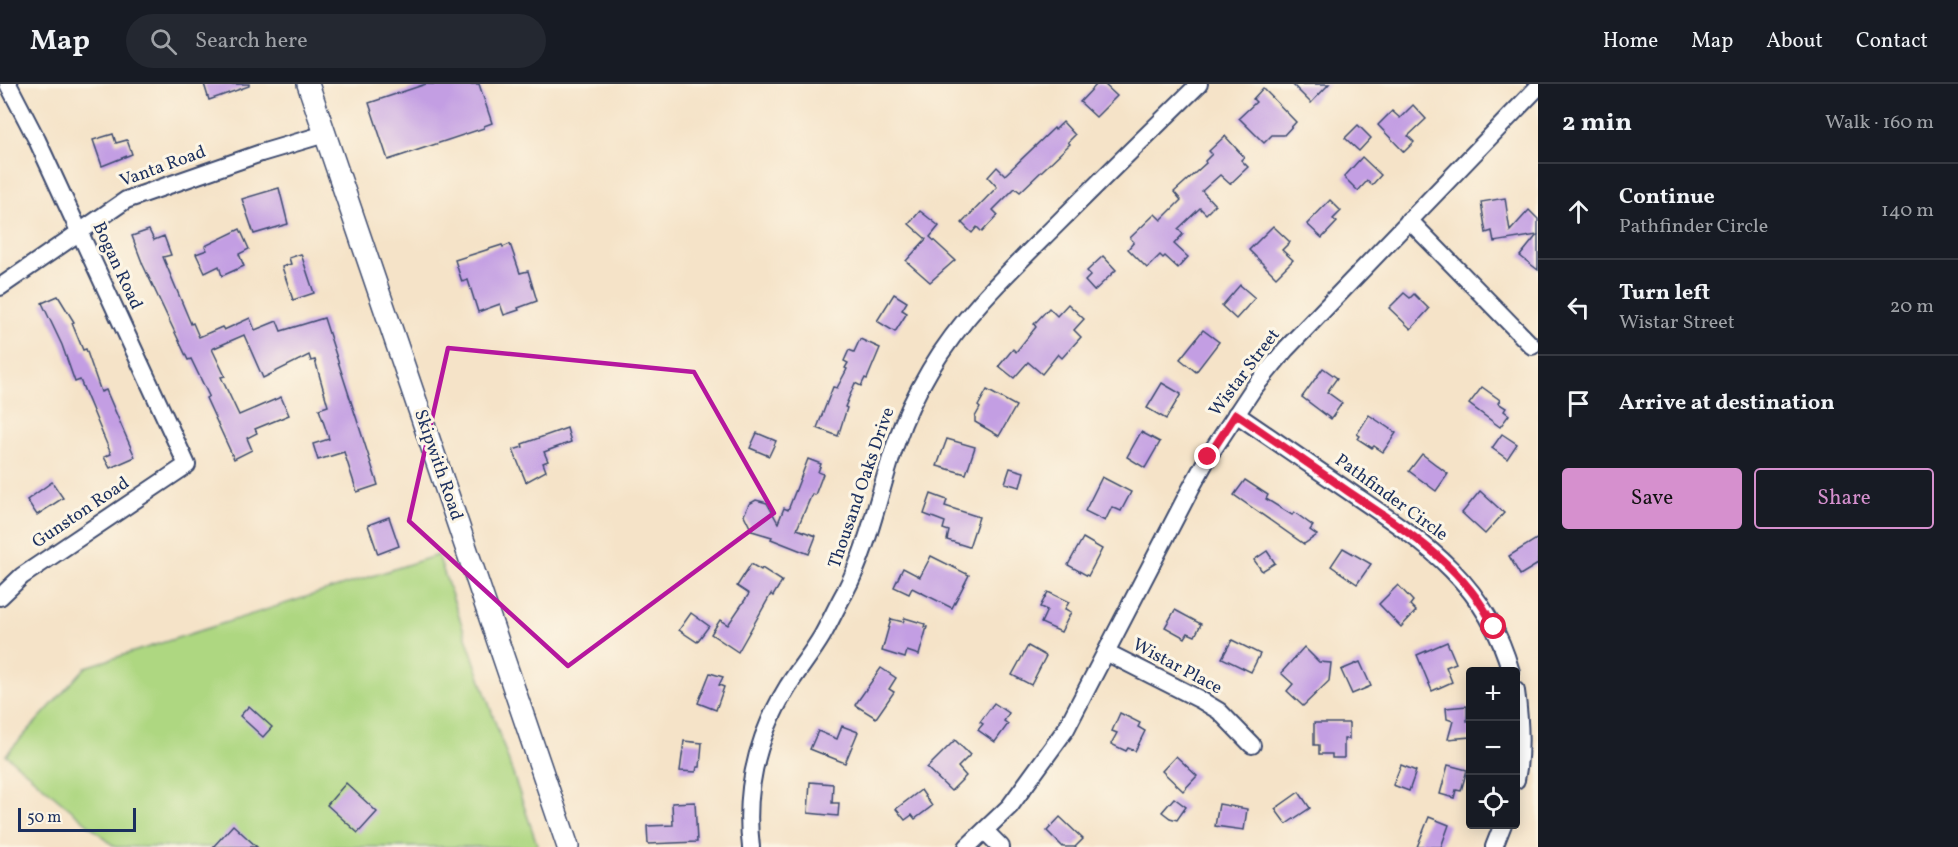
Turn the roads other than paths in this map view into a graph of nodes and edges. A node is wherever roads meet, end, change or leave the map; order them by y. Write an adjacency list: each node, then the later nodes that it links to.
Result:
1 (8, 84): 7 (street, Bogan Road)
2 (308, 84): 5 (main road, Skipwith Road)
3 (1199, 84): 21 (street, Thousand Oaks Drive)
4 (1538, 87): 6 (street, Wistar Street)
5 (325, 134): 7 (street, Vanta Road); 20 (main road, Skipwith Road)
6 (1409, 220): 9 (street); 10 (street, Wistar Street)
7 (80, 232): 8 (street, Vanta Road); 11 (street, Bogan Road)
8 (0, 287)
9 (1532, 346)
10 (1236, 414): 13 (street, Wistar Street); 14 (street, Pathfinder Circle)
11 (188, 465): 12 (street, Gunston Road)
12 (0, 597)
13 (1106, 652): 16 (street, Wistar Place); 19 (street, Wistar Street)
14 (1509, 667)
15 (1520, 721): 17 (street)
16 (1252, 745)
17 (1516, 775)
18 (1501, 829): 24 (street)
19 (985, 831): 22 (street, Wistar Street); 23 (street)
20 (567, 847)
21 (752, 847)
22 (967, 847)
23 (1001, 847)
24 (1494, 847)

